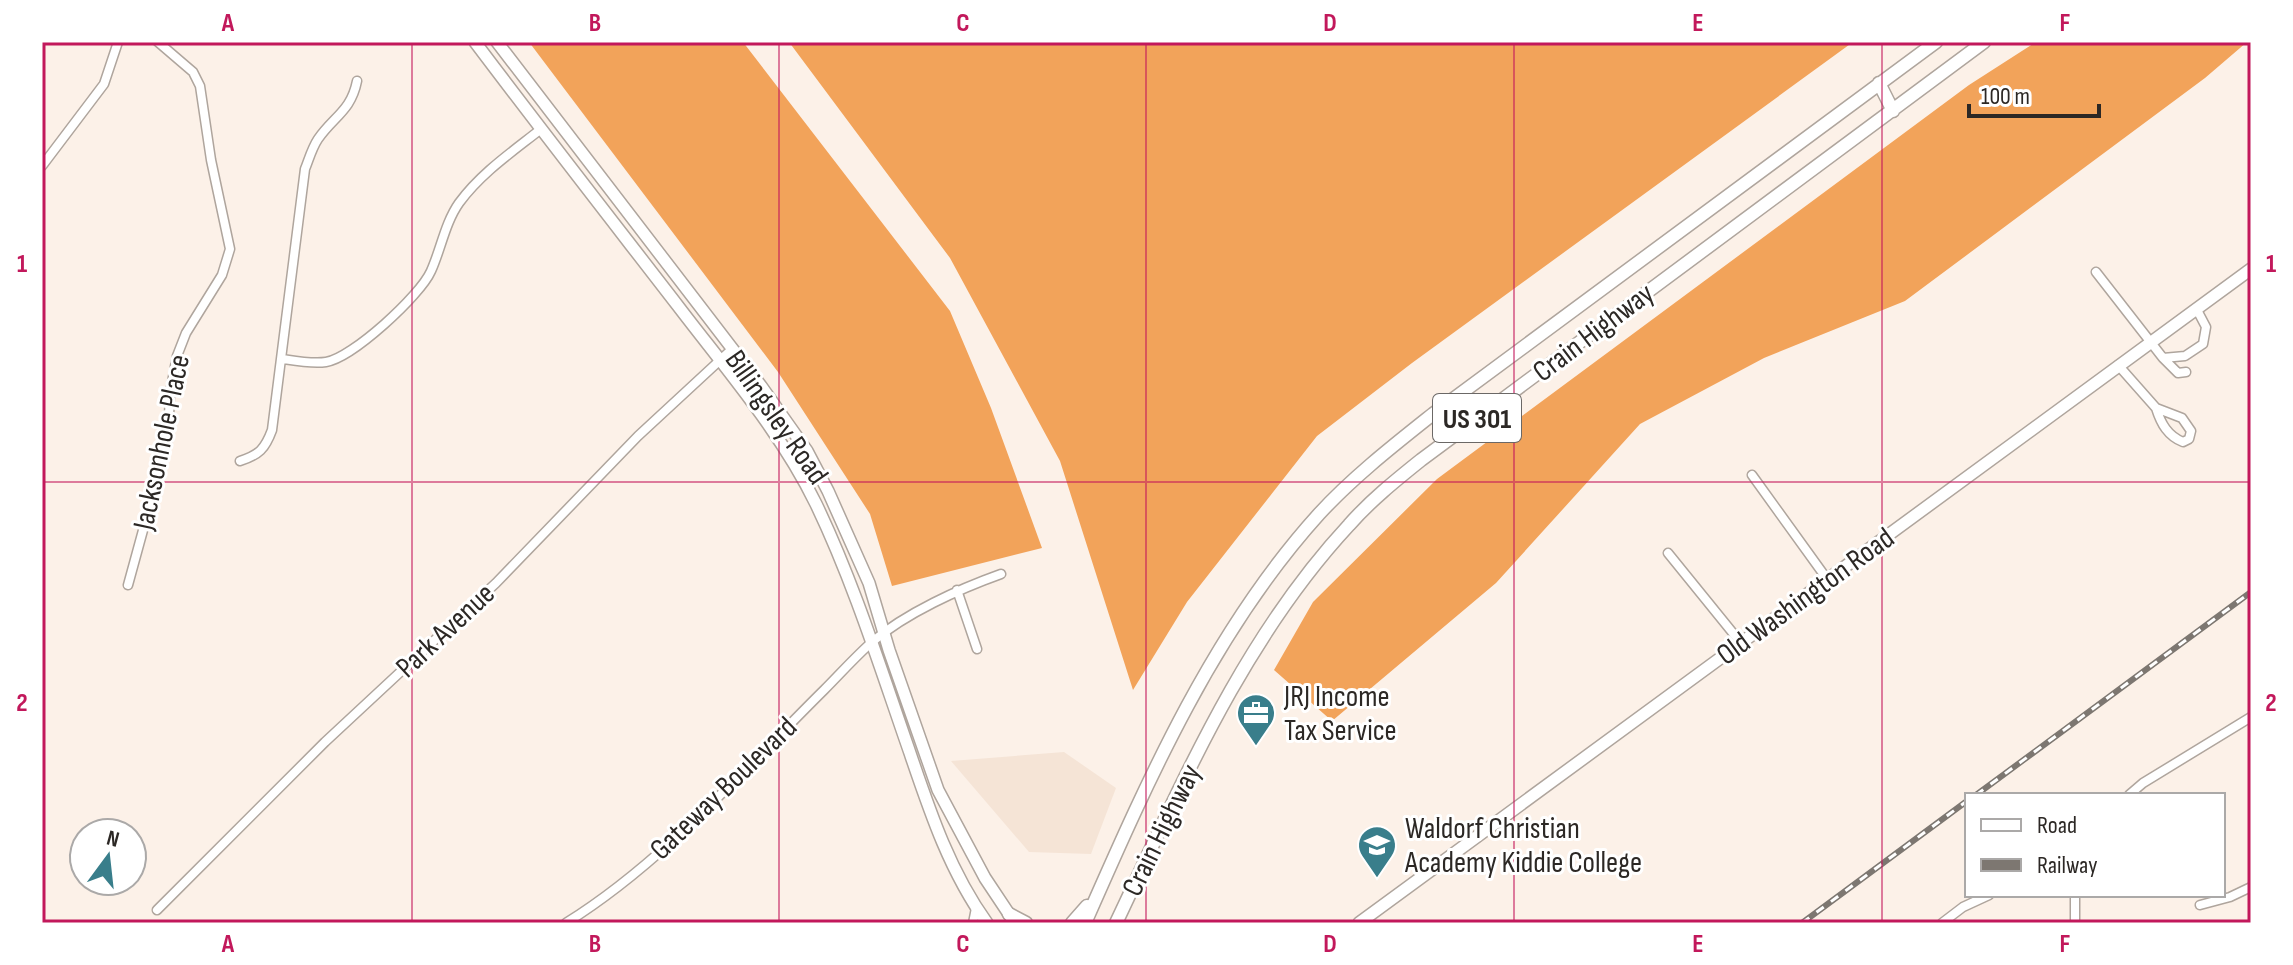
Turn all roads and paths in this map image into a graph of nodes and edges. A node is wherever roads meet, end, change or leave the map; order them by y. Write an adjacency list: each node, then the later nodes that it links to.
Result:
1 (118, 42): 11 (street)
2 (158, 42): 28 (street, Jacksonhole Place)
3 (475, 42): 10 (main road, Billingsley Road)
4 (497, 42): 16 (main road, Billingsley Road)
5 (1936, 42): 8 (highway, Crain Highway / US 301)
6 (1984, 42): 9 (highway, Crain Highway / US 301)
7 (357, 81): 18 (street)
8 (1879, 83): 9 (highway); 37 (highway, Crain Highway / US 301)
9 (1893, 111): 50 (highway, Crain Highway / US 301)
10 (541, 129): 18 (street); 19 (main road, Billingsley Road)
11 (42, 166)
12 (2251, 269): 14 (main road, Old Washington Road)
13 (2096, 272): 15 (street)
14 (2196, 308): 15 (main road, Old Washington Road); 17 (street)
15 (2150, 342): 17 (street); 20 (main road, Old Washington Road)
16 (731, 350): 19 (street, Park Avenue); 30 (main road, Billingsley Road)
17 (2163, 358): 21 (street)
18 (283, 359): 23 (street)
19 (720, 361): 31 (main road, Billingsley Road); 42 (street, Park Avenue)
20 (2118, 365): 22 (street); 27 (main road, Old Washington Road)
21 (2186, 372)
22 (2156, 408): 22 (street)
23 (240, 461)
24 (1752, 475): 27 (street)
25 (1668, 553): 32 (street)
26 (1001, 574): 29 (street, Gateway Boulevard)
27 (1827, 579): 32 (main road, Old Washington Road)
28 (128, 585)
29 (957, 590): 30 (street, Gateway Boulevard); 33 (street)
30 (884, 633): 31 (street, Gateway Boulevard); 43 (main road, Billingsley Road)
31 (871, 642): 41 (main road, Billingsley Road); 44 (street, Gateway Boulevard)
32 (1741, 643): 51 (main road, Old Washington Road)
33 (977, 649)
34 (2251, 717): 35 (street)
35 (2131, 793)
36 (2251, 887): 40 (street)
37 (1099, 891): 48 (highway); 49 (highway, Crain Highway / US 301)
38 (1985, 897): 52 (street)
39 (2075, 897): 53 (street)
40 (2200, 905)
41 (976, 908): 45 (street); 46 (main road, Billingsley Road)
42 (157, 910)
43 (1012, 918): 47 (highway)
44 (566, 923)
45 (973, 923)
46 (987, 923)
47 (1026, 923)
48 (1072, 923)
49 (1085, 923)
50 (1116, 923)
51 (1359, 923)
52 (1942, 923)
53 (2075, 923)

